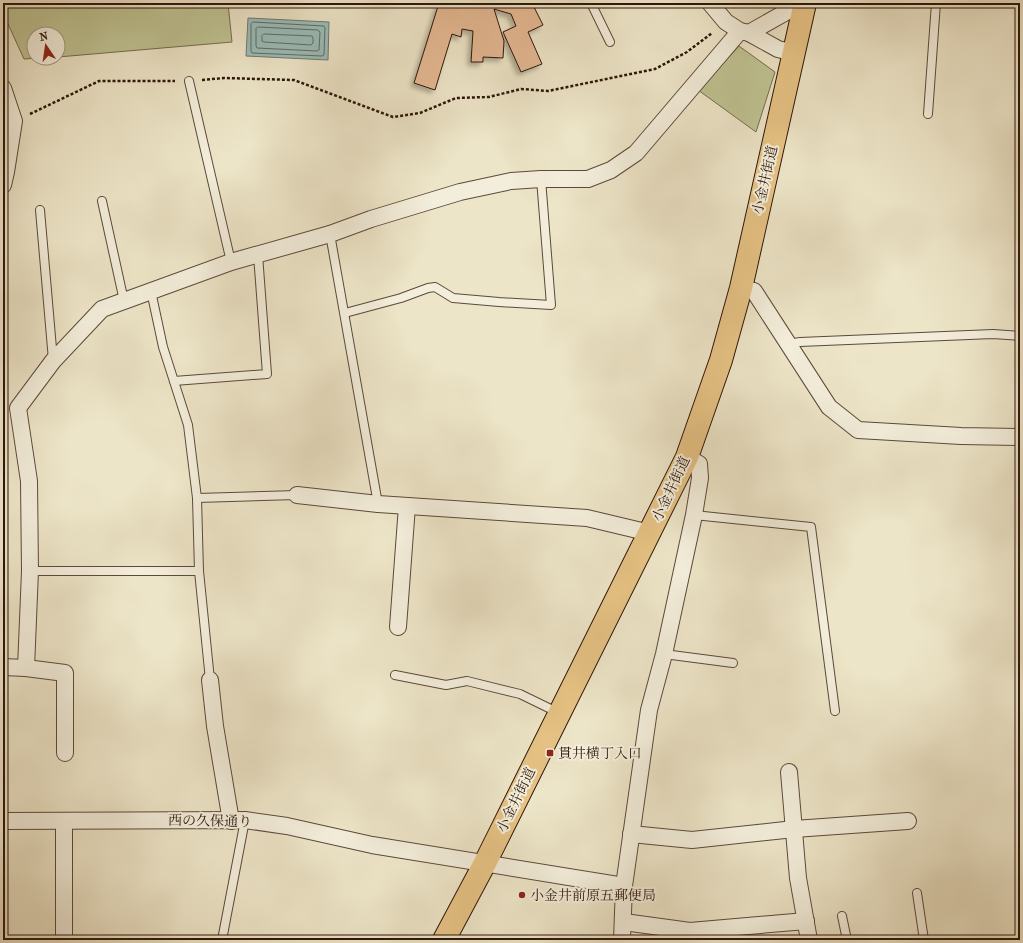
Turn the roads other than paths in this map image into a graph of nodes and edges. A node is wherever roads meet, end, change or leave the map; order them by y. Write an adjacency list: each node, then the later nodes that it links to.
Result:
1 (591, 3): 6 (lane)
2 (710, 3): 5 (street)
3 (936, 3): 10 (lane)
4 (805, 6): 5 (street); 7 (main road, 小金井街道)
5 (744, 32): 7 (street); 11 (street)
6 (610, 42)
7 (794, 53): 18 (main road, 小金井街道)
8 (189, 81): 17 (lane)
9 (3, 88): 12 (street)
10 (928, 114)
11 (541, 179): 15 (street); 21 (lane)
12 (3, 185)
13 (102, 201): 20 (lane)
14 (40, 210): 24 (lane)
15 (330, 234): 16 (street); 21 (lane)
16 (258, 255): 17 (street); 25 (lane)
17 (231, 262): 19 (street)
18 (741, 288): 23 (street); 27 (main road, 小金井街道)
19 (151, 291): 20 (street); 25 (lane)
20 (124, 301): 24 (street)
21 (345, 313): 30 (lane)
22 (1020, 336): 23 (lane)
23 (789, 344): 26 (street)
24 (53, 361): 34 (street)
25 (174, 381): 29 (lane)
26 (1020, 437)
27 (687, 457): 32 (street); 33 (main road, 小金井街道)
28 (297, 495): 29 (lane); 30 (street)
29 (196, 498): 35 (lane)
30 (378, 504): 31 (street)
31 (407, 506): 33 (street); 36 (street)
32 (694, 515): 37 (street); 43 (lane)
33 (650, 533): 44 (main road, 小金井街道)
34 (30, 571): 35 (lane); 40 (street)
35 (199, 571): 42 (lane)
36 (398, 627)
37 (664, 654): 38 (lane); 52 (street)
38 (733, 663)
39 (3, 667): 40 (street)
40 (26, 668): 45 (street)
41 (395, 675): 44 (lane)
42 (210, 680): 47 (street)
43 (835, 711)
44 (559, 714): 53 (main road, 小金井街道)
45 (65, 753)
46 (789, 772): 51 (street)
47 (238, 820): 49 (street, 西の久保通り); 53 (street, 西の久保通り); 60 (lane)
48 (3, 821): 49 (street, 西の久保通り)
49 (64, 821): 59 (street)
50 (908, 821): 51 (street)
51 (794, 829): 52 (street); 57 (street)
52 (630, 834): 54 (street)
53 (485, 863): 54 (street, 西の久保通り); 61 (main road, 小金井街道)
54 (624, 886): 58 (street)
55 (917, 893): 65 (lane)
56 (842, 916): 64 (lane)
57 (806, 921): 58 (street); 63 (street)
58 (624, 922): 62 (street)
59 (64, 940)
60 (222, 940)
61 (444, 940)
62 (622, 940)
63 (809, 940)
64 (847, 940)
65 (924, 940)

